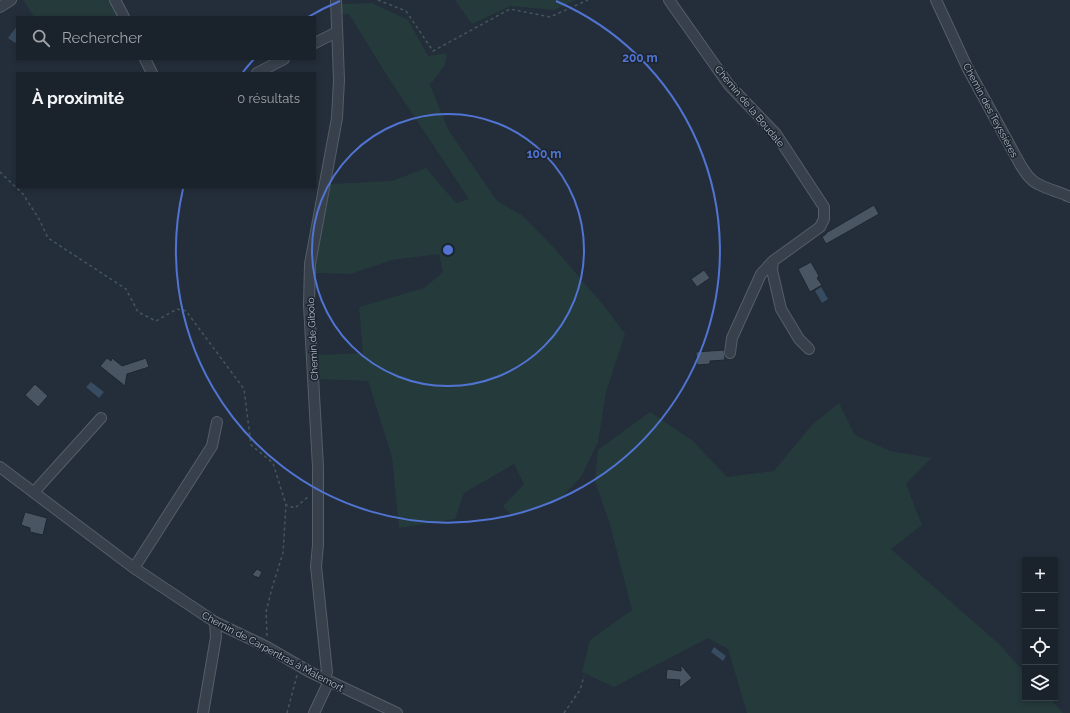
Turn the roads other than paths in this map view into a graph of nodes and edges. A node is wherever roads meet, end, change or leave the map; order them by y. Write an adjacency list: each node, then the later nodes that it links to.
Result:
1 (11, 0): 6 (street)
2 (115, 0): 7 (street)
3 (336, 0): 8 (street, Chemin de Gibolo)
4 (669, 0): 15 (street, Chemin de la Boudale)
5 (936, 0): 14 (street, Chemin des Teyssières)
6 (0, 7)
7 (123, 16)
8 (337, 32): 9 (street); 24 (street, Chemin de Gibolo)
9 (316, 42)
10 (146, 60): 12 (street)
11 (282, 60): 13 (street)
12 (152, 72)
13 (259, 72)
14 (1070, 197)
15 (773, 260): 16 (street); 17 (street, Chemin de la Boudale)
16 (809, 349)
17 (730, 353)
18 (101, 418): 21 (street)
19 (217, 422): 22 (street)
20 (0, 467): 21 (street, Chemin de Carpentras à Malemort)
21 (34, 492): 22 (street, Chemin de Carpentras à Malemort)
22 (134, 568): 23 (street, Chemin de Carpentras à Malemort)
23 (215, 622): 24 (street, Chemin de Carpentras à Malemort); 25 (street)
24 (327, 680): 26 (street); 27 (street, Chemin de Carpentras à Malemort)
25 (203, 713)
26 (314, 713)
27 (397, 713)

